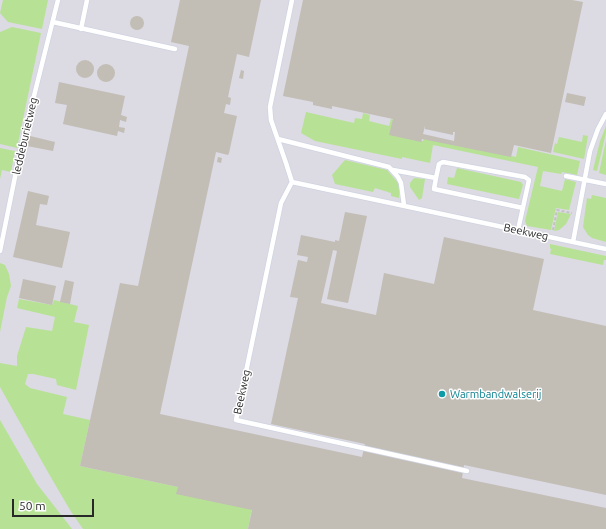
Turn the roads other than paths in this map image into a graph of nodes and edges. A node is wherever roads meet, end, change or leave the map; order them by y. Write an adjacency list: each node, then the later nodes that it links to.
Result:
1 (58, 0): 4 (lane, leddeburietweg)
2 (87, 0): 5 (lane)
3 (292, 0): 8 (lane)
4 (53, 22): 5 (lane); 20 (lane, leddeburietweg)
5 (81, 28): 6 (lane)
6 (175, 49)
7 (606, 114): 12 (lane)
8 (278, 139): 9 (lane); 13 (lane)
9 (393, 170): 11 (lane); 15 (lane)
10 (566, 176): 12 (lane)
11 (436, 178): 16 (lane); 16 (lane)
12 (585, 180): 14 (lane); 18 (lane)
13 (292, 182): 15 (lane, Beekweg); 21 (lane, Beekweg)
14 (606, 184)
15 (404, 205): 17 (lane, Beekweg)
16 (523, 208): 17 (lane)
17 (518, 230): 18 (lane, Beekweg)
18 (573, 242): 19 (lane, Beekweg)
19 (606, 249)
20 (0, 250)
21 (467, 471)

